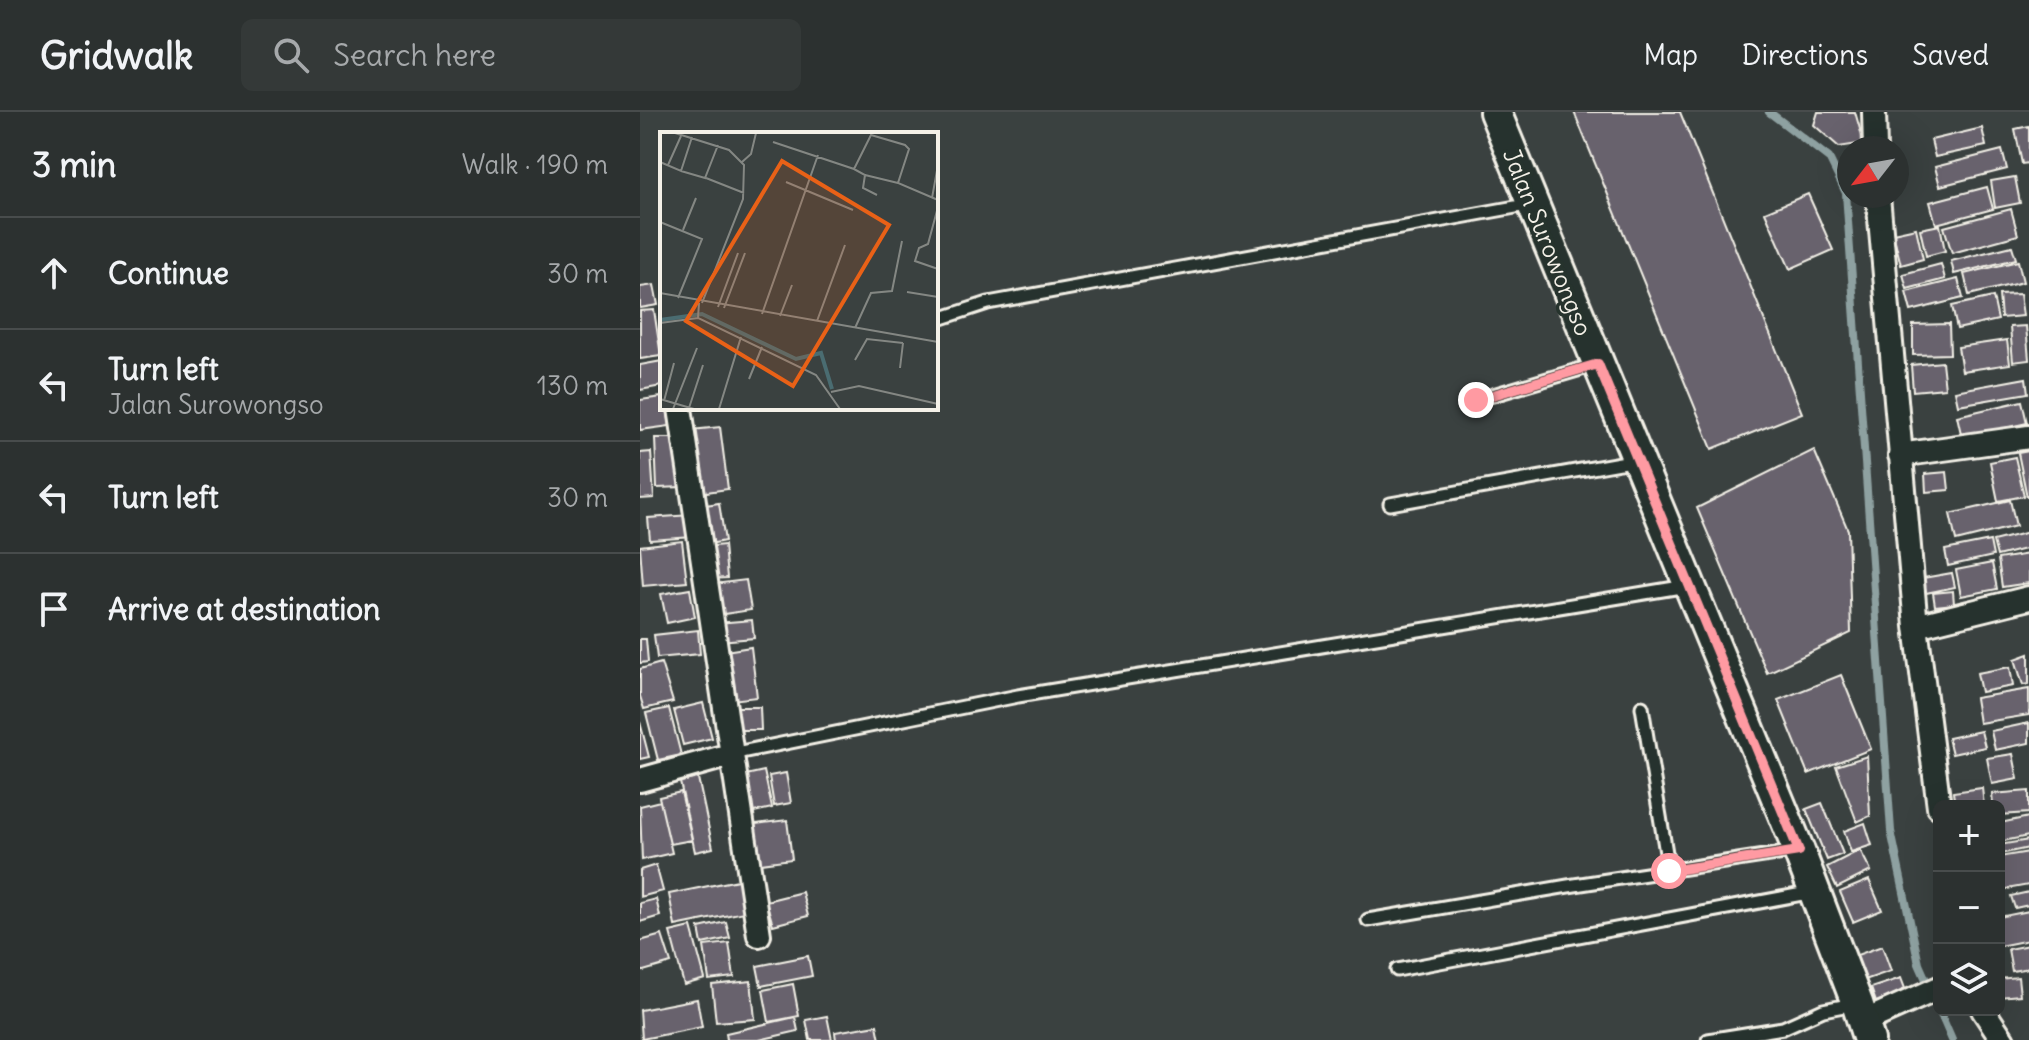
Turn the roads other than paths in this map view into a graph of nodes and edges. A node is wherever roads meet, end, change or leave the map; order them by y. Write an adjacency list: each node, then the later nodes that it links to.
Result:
1 (1495, 112): 4 (street, Jalan Surowongso)
2 (1874, 112): 3 (street)
3 (1875, 136)
4 (1532, 204): 6 (lane); 7 (street, Jalan Surowongso)
5 (1879, 208): 11 (street)
6 (938, 319)
7 (1598, 364): 8 (lane); 12 (street, Jalan Surowongso)
8 (1476, 400)
9 (680, 410): 18 (street)
10 (2029, 437): 11 (street)
11 (1900, 455): 16 (street)
12 (1638, 460): 13 (lane); 14 (street, Jalan Surowongso)
13 (1390, 504)
14 (1690, 586): 18 (lane); 21 (street, Jalan Surowongso)
15 (2029, 598): 16 (street)
16 (1916, 626): 20 (street)
17 (1642, 707): 22 (lane)
18 (730, 755): 19 (street); 25 (street)
19 (640, 780)
20 (1938, 800)
21 (1799, 851): 22 (lane); 23 (street, Jalan Surowongso)
22 (1669, 871): 24 (lane)
23 (1814, 892): 26 (lane); 29 (street, Jalan Surowongso)
24 (1368, 920)
25 (759, 935)
26 (1397, 970)
27 (1933, 991): 29 (street)
28 (1987, 1016): 31 (street)
29 (1863, 1022): 30 (lane)
30 (1708, 1040)
31 (2003, 1040)

